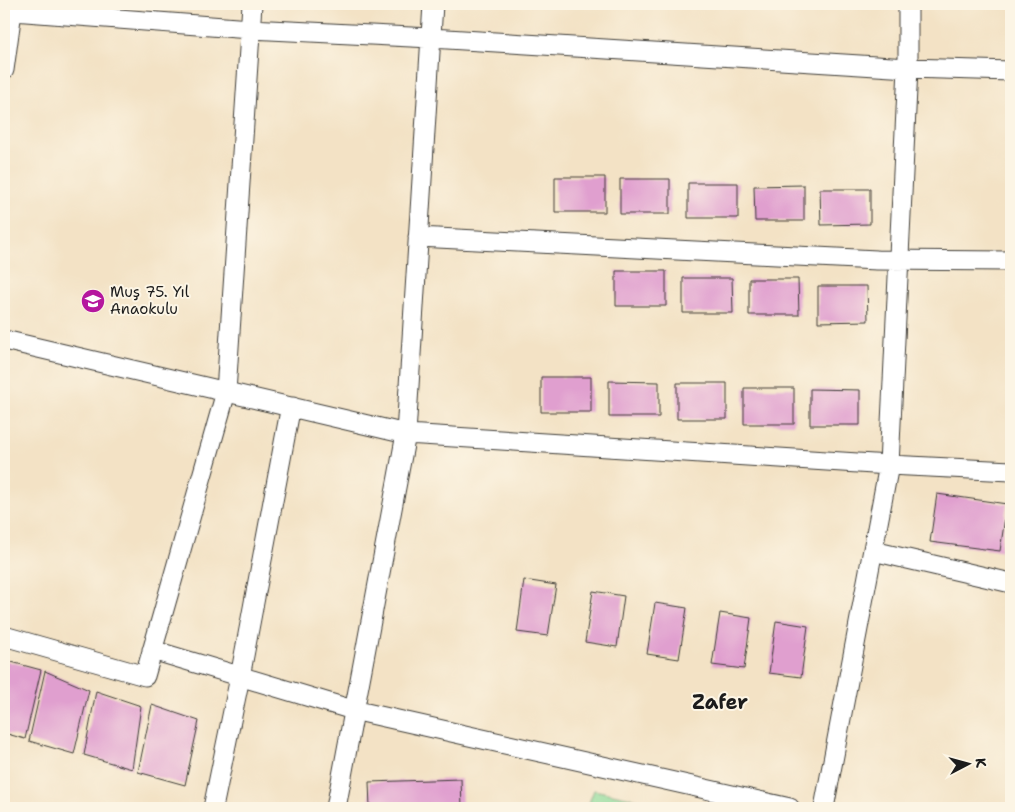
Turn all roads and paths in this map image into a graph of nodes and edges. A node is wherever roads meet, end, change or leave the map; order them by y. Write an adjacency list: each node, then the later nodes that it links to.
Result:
1 (252, 4): 5 (street)
2 (433, 4): 6 (street)
3 (908, 4): 7 (street)
4 (13, 7): 5 (street); 8 (street)
5 (250, 29): 6 (street); 14 (street)
6 (431, 38): 7 (street); 10 (street)
7 (908, 68): 9 (street); 11 (street)
8 (4, 70)
9 (1011, 71)
10 (418, 237): 11 (street); 16 (street)
11 (899, 260): 12 (street); 17 (street)
12 (1011, 262)
13 (4, 340): 14 (street)
14 (226, 392): 15 (street); 22 (street)
15 (293, 407): 16 (street); 23 (street)
16 (406, 434): 17 (street); 24 (street)
17 (889, 465): 18 (street); 19 (street)
18 (1011, 471)
19 (873, 551): 20 (street); 28 (street)
20 (1011, 583)
21 (4, 636): 22 (street)
22 (152, 650): 23 (street)
23 (240, 677): 24 (street); 25 (street)
24 (353, 710): 26 (street); 27 (street)
25 (212, 808)
26 (336, 808)
27 (790, 808)
28 (824, 808)

